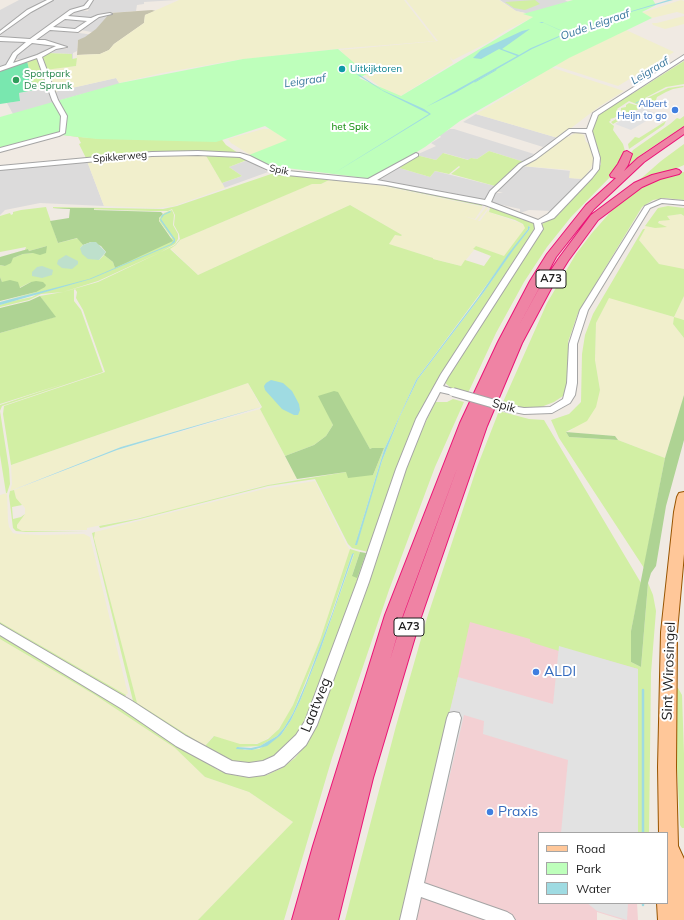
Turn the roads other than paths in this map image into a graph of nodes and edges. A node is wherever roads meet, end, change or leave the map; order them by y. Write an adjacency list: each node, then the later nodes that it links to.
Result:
1 (51, 0): 9 (street)
2 (91, 0): 4 (street)
3 (110, 14): 5 (street)
4 (64, 17): 5 (street); 6 (street)
5 (92, 20): 7 (street)
6 (48, 28): 7 (street); 11 (street)
7 (76, 31): 8 (street)
8 (82, 32)
9 (0, 33)
10 (0, 39): 11 (street)
11 (30, 41): 12 (street); 14 (street)
12 (39, 56): 14 (street); 19 (street)
13 (684, 57): 17 (street)
14 (8, 67): 15 (street)
15 (0, 69)
16 (684, 130): 28 (highway, A73)
17 (589, 131): 27 (street); 29 (street)
18 (684, 139): 28 (highway, A73)
19 (0, 150)
20 (627, 154): 28 (highway, A73)
21 (240, 155): 23 (street, Spikkerweg); 25 (street, Spik)
22 (416, 155): 25 (street)
23 (0, 168)
24 (676, 172): 28 (highway, A73)
25 (370, 181): 27 (street, Spik)
26 (684, 202): 30 (street, Spik, bridge)
27 (486, 203): 29 (street, Spik)
28 (591, 213): 38 (highway, A73); 39 (highway, A73)
29 (537, 222): 30 (street)
30 (437, 388): 32 (street, Laatweg)
31 (684, 497): 34 (main road, Sint Wirosingel)
32 (0, 629)
33 (454, 718): 36 (street)
34 (668, 832)
35 (668, 851): 43 (main road, Sint Wirosingel)
36 (415, 887): 40 (street); 41 (street)
37 (667, 904): 42 (main road)
38 (304, 920)
39 (326, 920)
40 (408, 920)
41 (507, 920)
42 (668, 920)
43 (680, 920)

